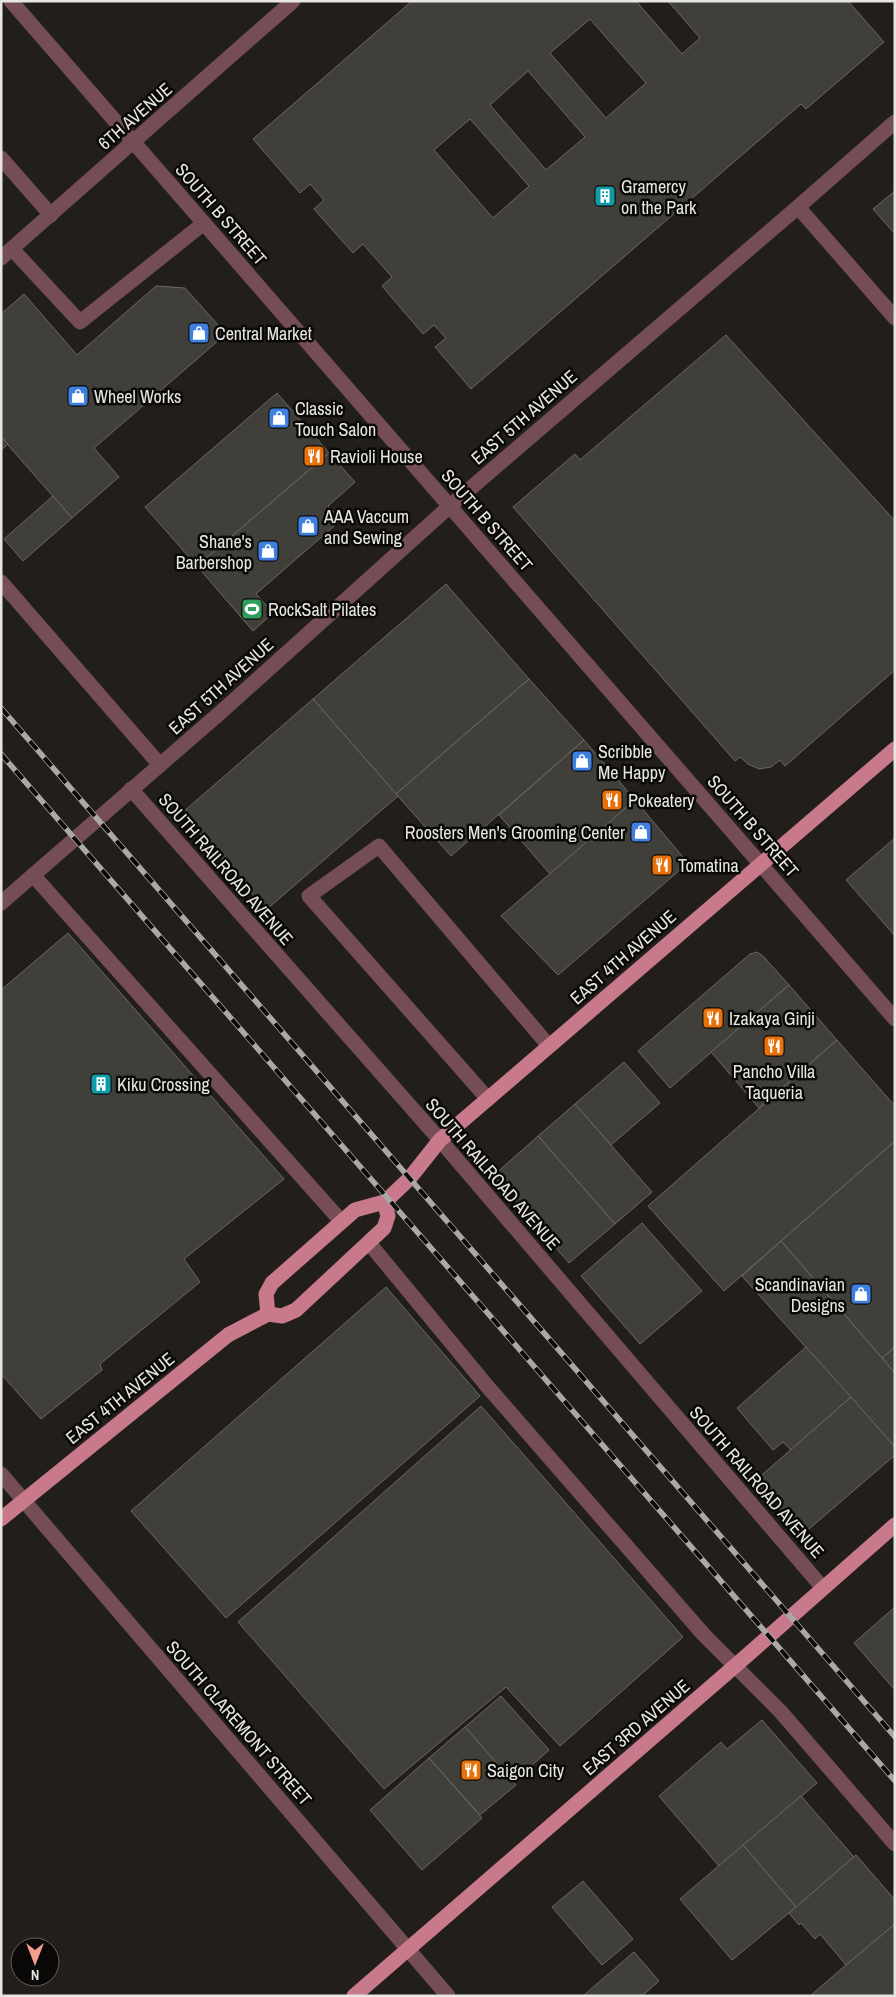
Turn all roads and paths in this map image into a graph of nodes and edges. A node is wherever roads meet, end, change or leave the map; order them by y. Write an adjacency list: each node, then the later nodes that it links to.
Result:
1 (11, 1): 4 (street, SOUTH B STREET)
2 (293, 1): 4 (street, 6TH AVENUE)
3 (895, 122): 6 (street, EAST 5TH AVENUE)
4 (133, 142): 7 (street, 6TH AVENUE); 8 (street, SOUTH B STREET)
5 (1, 158): 7 (street)
6 (798, 207): 10 (street); 11 (street, EAST 5TH AVENUE)
7 (51, 215): 9 (street, 6TH AVENUE)
8 (204, 223): 9 (street); 11 (street, SOUTH B STREET)
9 (7, 254)
10 (895, 318)
11 (450, 506): 14 (street, EAST 5TH AVENUE); 16 (street, SOUTH B STREET)
12 (1, 582): 14 (street, SOUTH RAILROAD AVENUE)
13 (895, 748): 16 (main road, EAST 4TH AVENUE)
14 (160, 765): 15 (street, EAST 5TH AVENUE)
15 (131, 789): 17 (street, EAST 5TH AVENUE); 22 (street, SOUTH RAILROAD AVENUE)
16 (761, 863): 19 (street, SOUTH B STREET); 20 (main road, EAST 4TH AVENUE)
17 (34, 875): 18 (street, EAST 5TH AVENUE); 24 (street)
18 (1, 904)
19 (895, 1019)
20 (549, 1046): 21 (main road, EAST 4TH AVENUE); 21 (street)
21 (488, 1099): 22 (main road, EAST 4TH AVENUE)
22 (440, 1140): 23 (main road, EAST 4TH AVENUE); 31 (street, SOUTH RAILROAD AVENUE)
23 (384, 1202): 24 (main road, EAST 4TH AVENUE); 25 (main road, EAST 4TH AVENUE)
24 (341, 1221): 26 (main road, EAST 4TH AVENUE)
25 (369, 1243): 26 (main road, EAST 4TH AVENUE); 32 (street)
26 (268, 1314): 28 (main road, EAST 4TH AVENUE)
27 (1, 1474): 28 (street, SOUTH CLAREMONT STREET)
28 (24, 1500): 29 (main road, EAST 4TH AVENUE); 34 (street, SOUTH CLAREMONT STREET)
29 (1, 1519)
30 (895, 1525): 31 (main road, EAST 3RD AVENUE)
31 (822, 1587): 32 (main road, EAST 3RD AVENUE)
32 (735, 1666): 33 (street); 34 (main road, EAST 3RD AVENUE)
33 (895, 1844)
34 (408, 1950): 35 (main road, EAST 3RD AVENUE); 36 (street, SOUTH CLAREMONT STREET)
35 (354, 1996)
36 (448, 1996)

